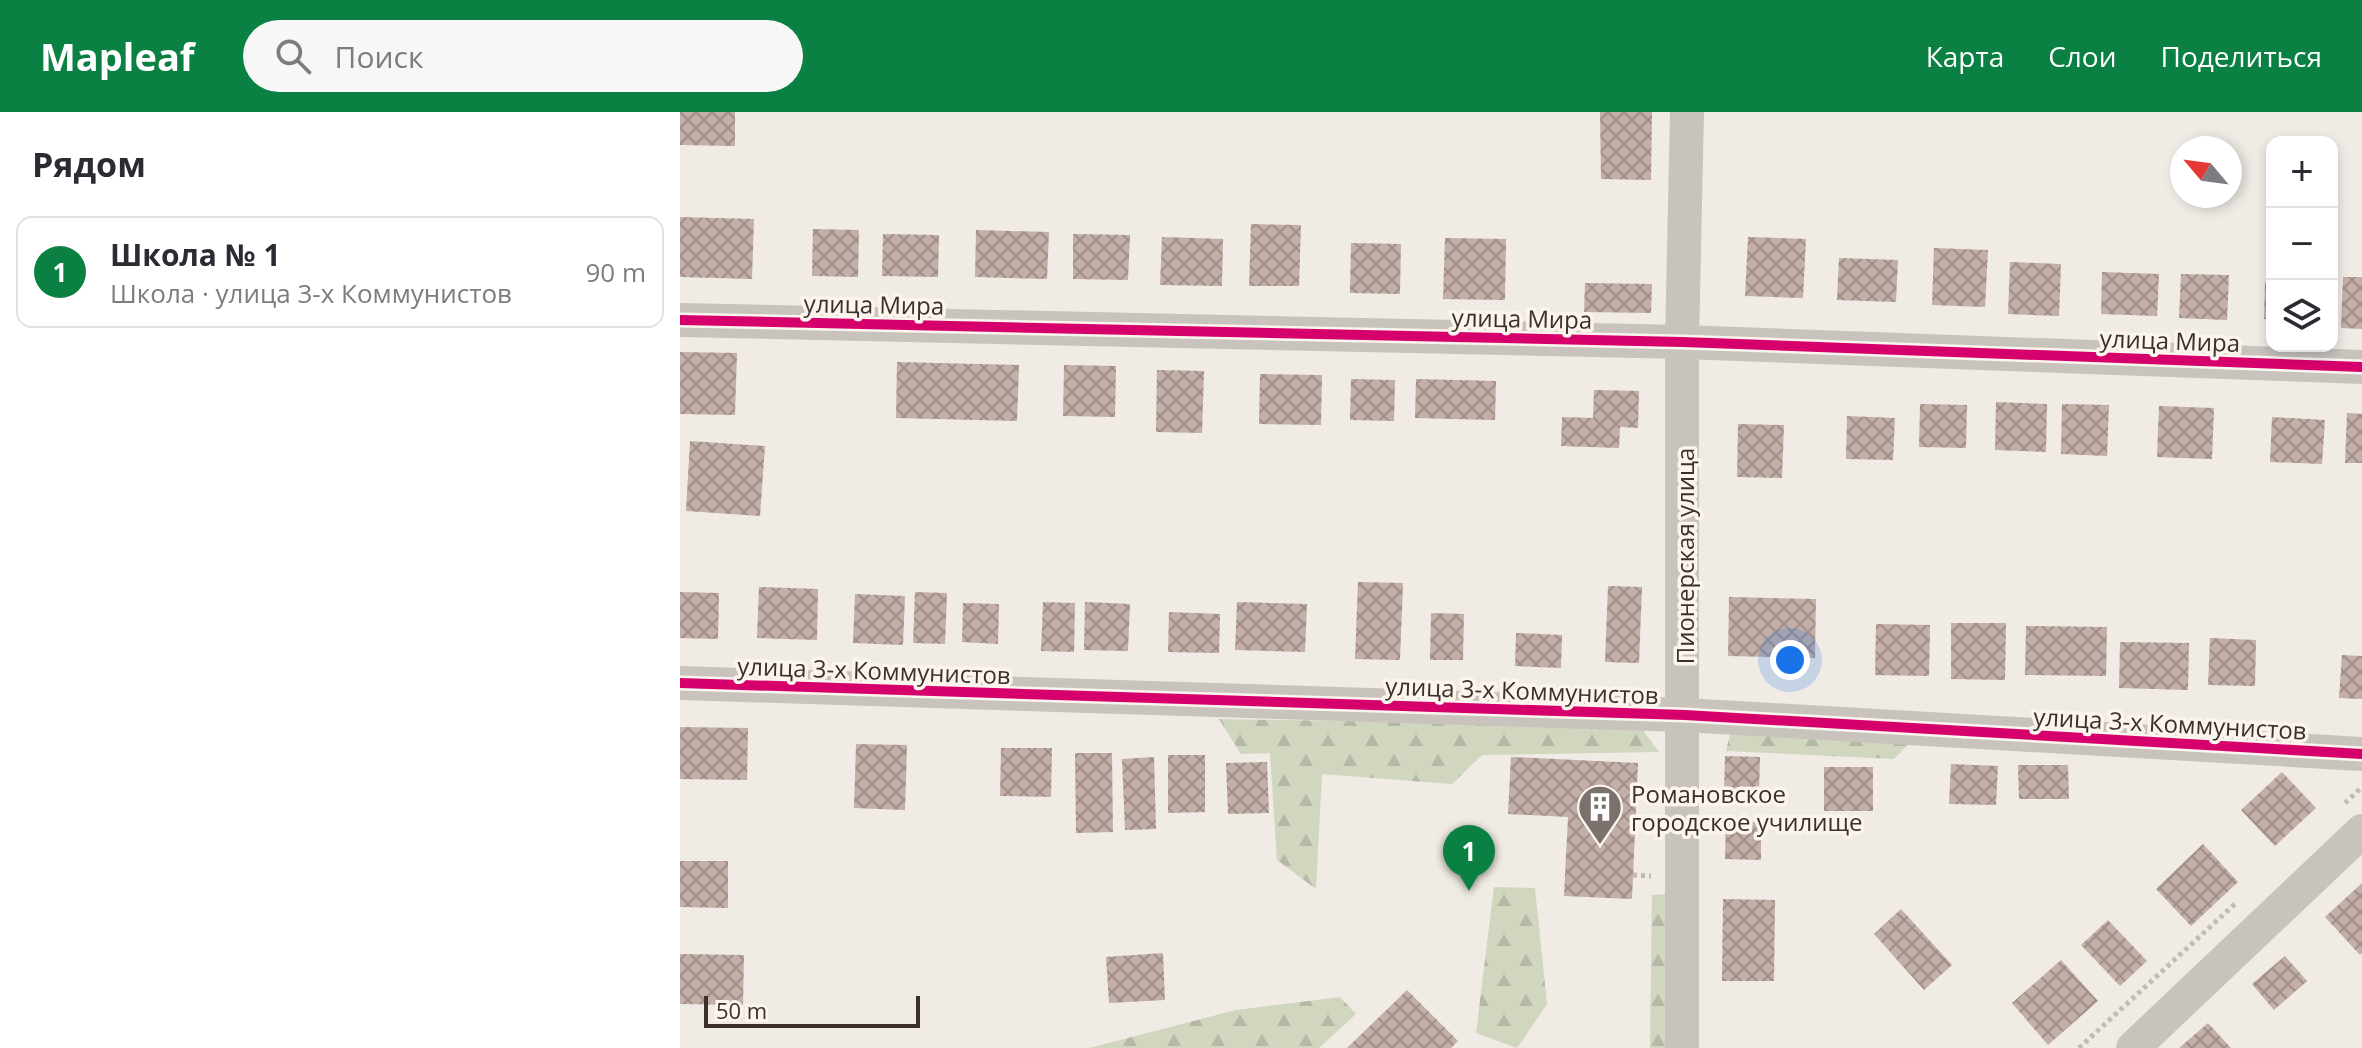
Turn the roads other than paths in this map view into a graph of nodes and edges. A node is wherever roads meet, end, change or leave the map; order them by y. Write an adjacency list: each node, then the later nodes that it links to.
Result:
1 (1687, 112): 3 (street, Пионерская улица)
2 (680, 320): 3 (street, улица Мира)
3 (1682, 342): 4 (street, улица Мира); 6 (street, Пионерская улица)
4 (2362, 367)
5 (680, 683): 6 (street, улица 3-х Коммунистов)
6 (1685, 715): 7 (street, улица 3-х Коммунистов); 9 (street, Пионерская улица)
7 (2362, 754)
8 (2351, 819): 10 (street)
9 (1682, 1048)
10 (2133, 1048)

